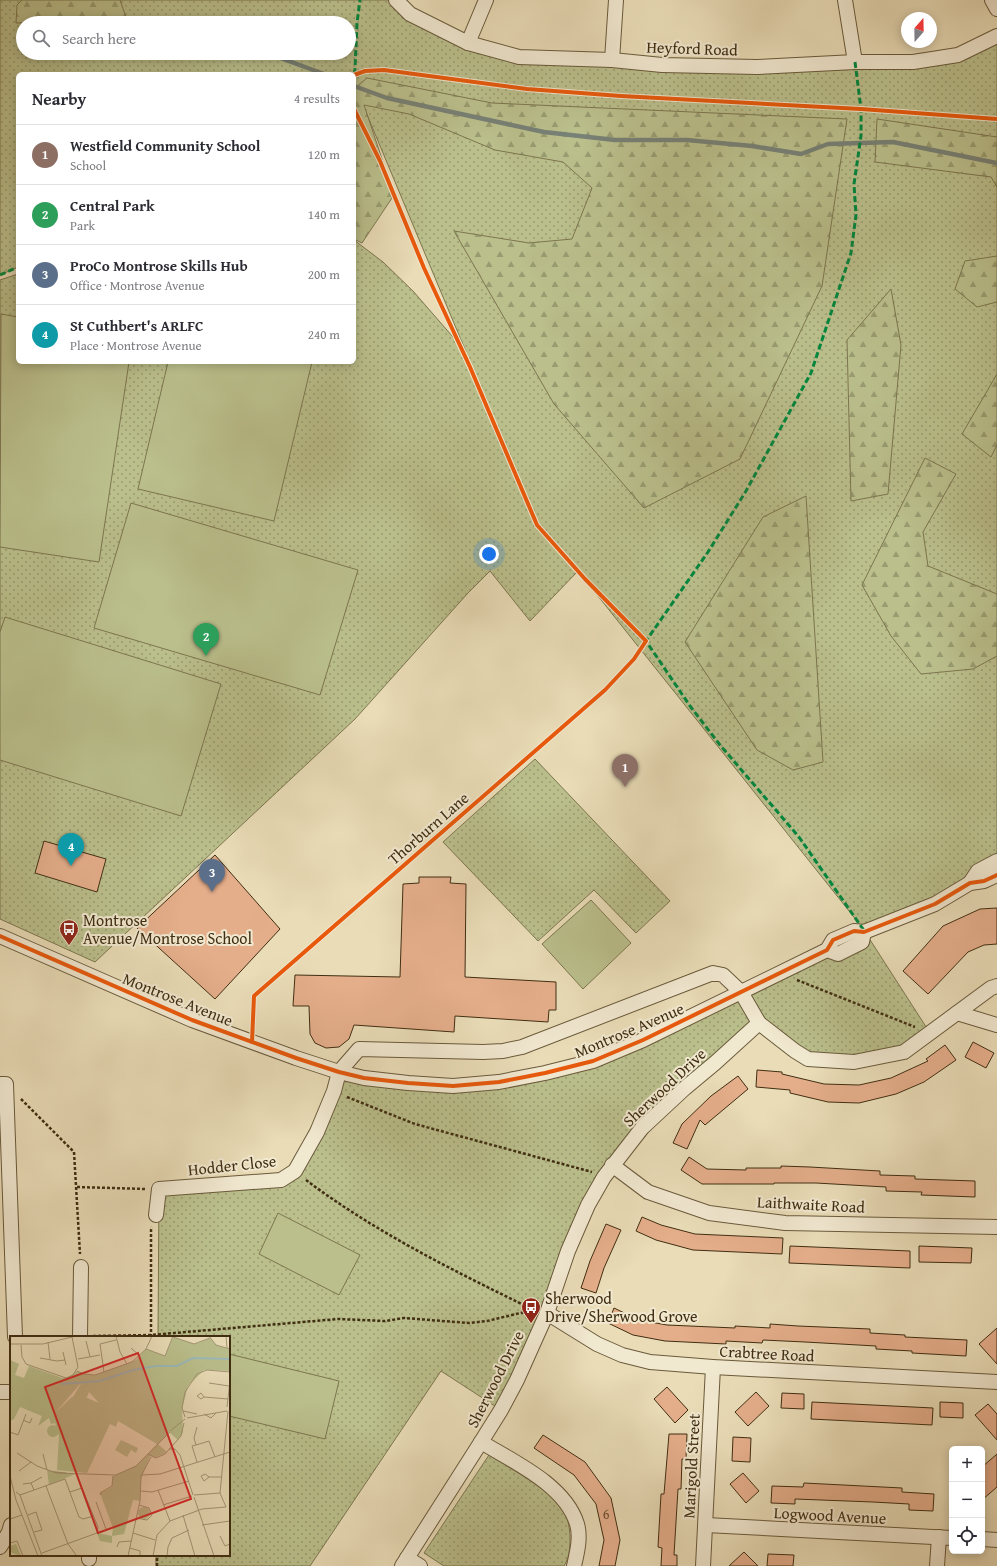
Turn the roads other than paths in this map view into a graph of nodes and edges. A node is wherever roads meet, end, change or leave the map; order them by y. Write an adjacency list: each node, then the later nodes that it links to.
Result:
1 (396, 0): 8 (street, Heyford Road)
2 (486, 0): 8 (street)
3 (616, 0): 9 (street)
4 (845, 0): 10 (street)
5 (992, 0): 6 (street)
6 (997, 9)
7 (997, 36): 10 (street, Heyford Road)
8 (468, 43): 9 (street, Heyford Road)
9 (612, 60): 10 (street, Heyford Road)
10 (855, 62)
11 (997, 861): 13 (street, Montrose Avenue)
12 (997, 875): 13 (street, Montrose Avenue)
13 (970, 883): 16 (street, Montrose Avenue)
14 (0, 936): 20 (street, Montrose Avenue)
15 (997, 986): 17 (street)
16 (741, 992): 18 (street); 20 (street, Montrose Avenue); 20 (street)
17 (957, 1013): 18 (street); 19 (street)
18 (759, 1023): 22 (street, Sherwood Drive)
19 (997, 1025)
20 (339, 1072): 23 (street, Hodder Close)
21 (3, 1084): 27 (street)
22 (612, 1165): 24 (street, Laithwaite Road); 26 (street, Sherwood Drive)
23 (156, 1215)
24 (997, 1227)
25 (81, 1267): 28 (street)
26 (540, 1311): 29 (street, Crabtree Road); 31 (street, Sherwood Drive)
27 (15, 1336)
28 (80, 1336)
29 (713, 1367): 30 (street, Crabtree Road); 32 (street, Marigold Street)
30 (997, 1382)
31 (482, 1442): 38 (street, Sherwood Drive); 40 (street)
32 (706, 1525): 34 (street, Logwood Avenue); 41 (street, Marigold Street)
33 (10, 1528): 37 (street)
34 (945, 1538): 42 (street)
35 (985, 1540): 36 (street)
36 (997, 1540)
37 (0, 1547)
38 (404, 1562): 39 (street)
39 (420, 1566)
40 (574, 1566)
41 (703, 1566)
42 (937, 1566)

